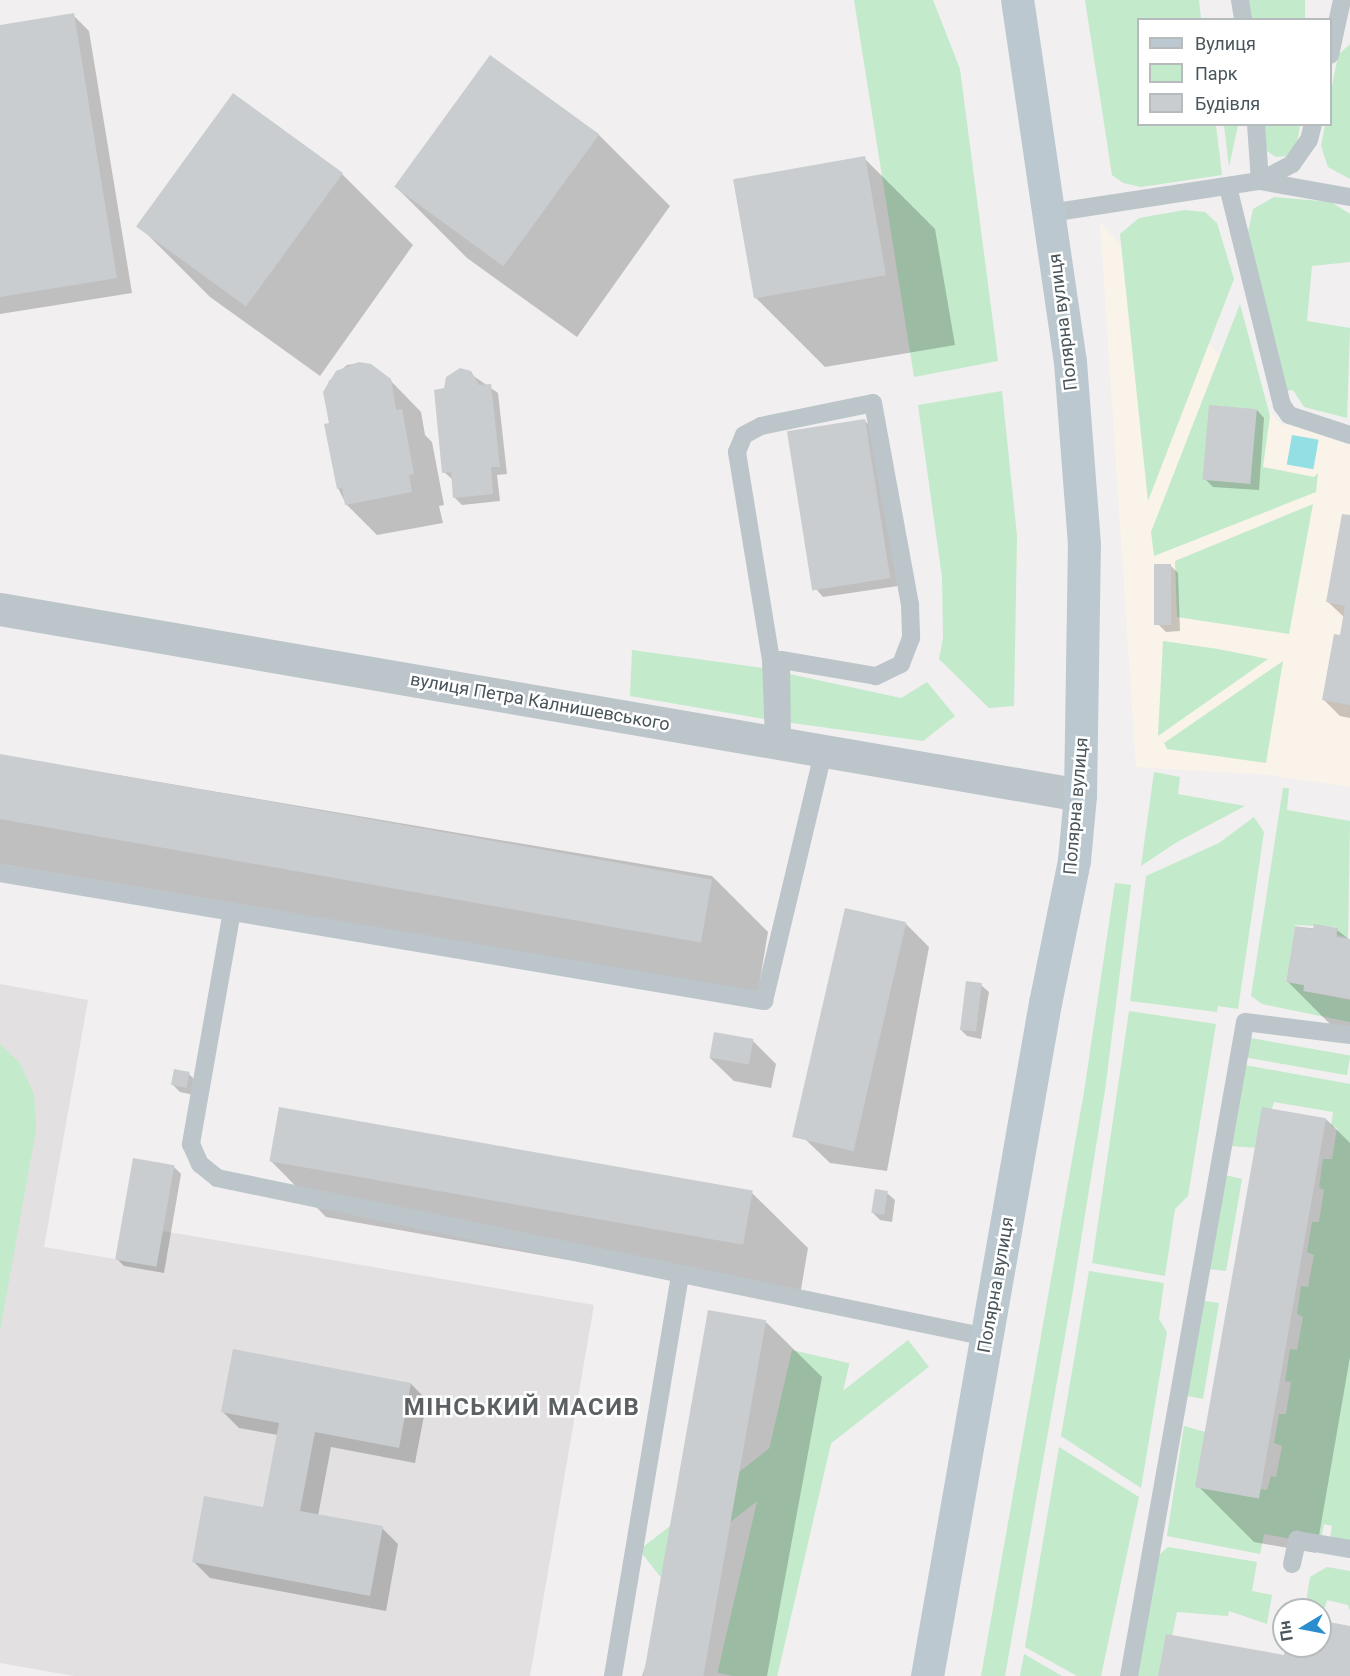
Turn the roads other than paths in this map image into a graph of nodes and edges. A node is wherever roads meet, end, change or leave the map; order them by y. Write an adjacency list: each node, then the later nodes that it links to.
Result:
1 (1017, 0): 12 (main road, Полярна вулиця)
2 (1240, 0): 4 (lane)
3 (1342, 0): 5 (lane)
4 (1243, 18)
5 (1344, 25): 6 (lane)
6 (1332, 51)
7 (1256, 126): 9 (lane)
8 (1312, 126): 9 (lane)
9 (1260, 181): 10 (lane); 11 (lane)
10 (1228, 187): 12 (lane); 13 (lane)
11 (1350, 197)
12 (1050, 213): 17 (main road, Полярна вулиця)
13 (1350, 435)
14 (0, 609): 15 (street, вулиця Петра Калнишевського)
15 (778, 743): 15 (lane); 16 (street, вулиця Петра Калнишевського)
16 (824, 750): 17 (street, вулиця Петра Калнишевського); 19 (lane)
17 (1080, 795): 22 (main road, Полярна вулиця)
18 (0, 873): 19 (lane)
19 (232, 911): 21 (lane)
20 (1350, 1035): 27 (lane)
21 (680, 1274): 22 (lane); 25 (lane)
22 (987, 1337): 26 (main road, Полярна вулиця)
23 (1350, 1549): 24 (lane)
24 (1292, 1564)
25 (613, 1676)
26 (927, 1676)
27 (1129, 1676)

